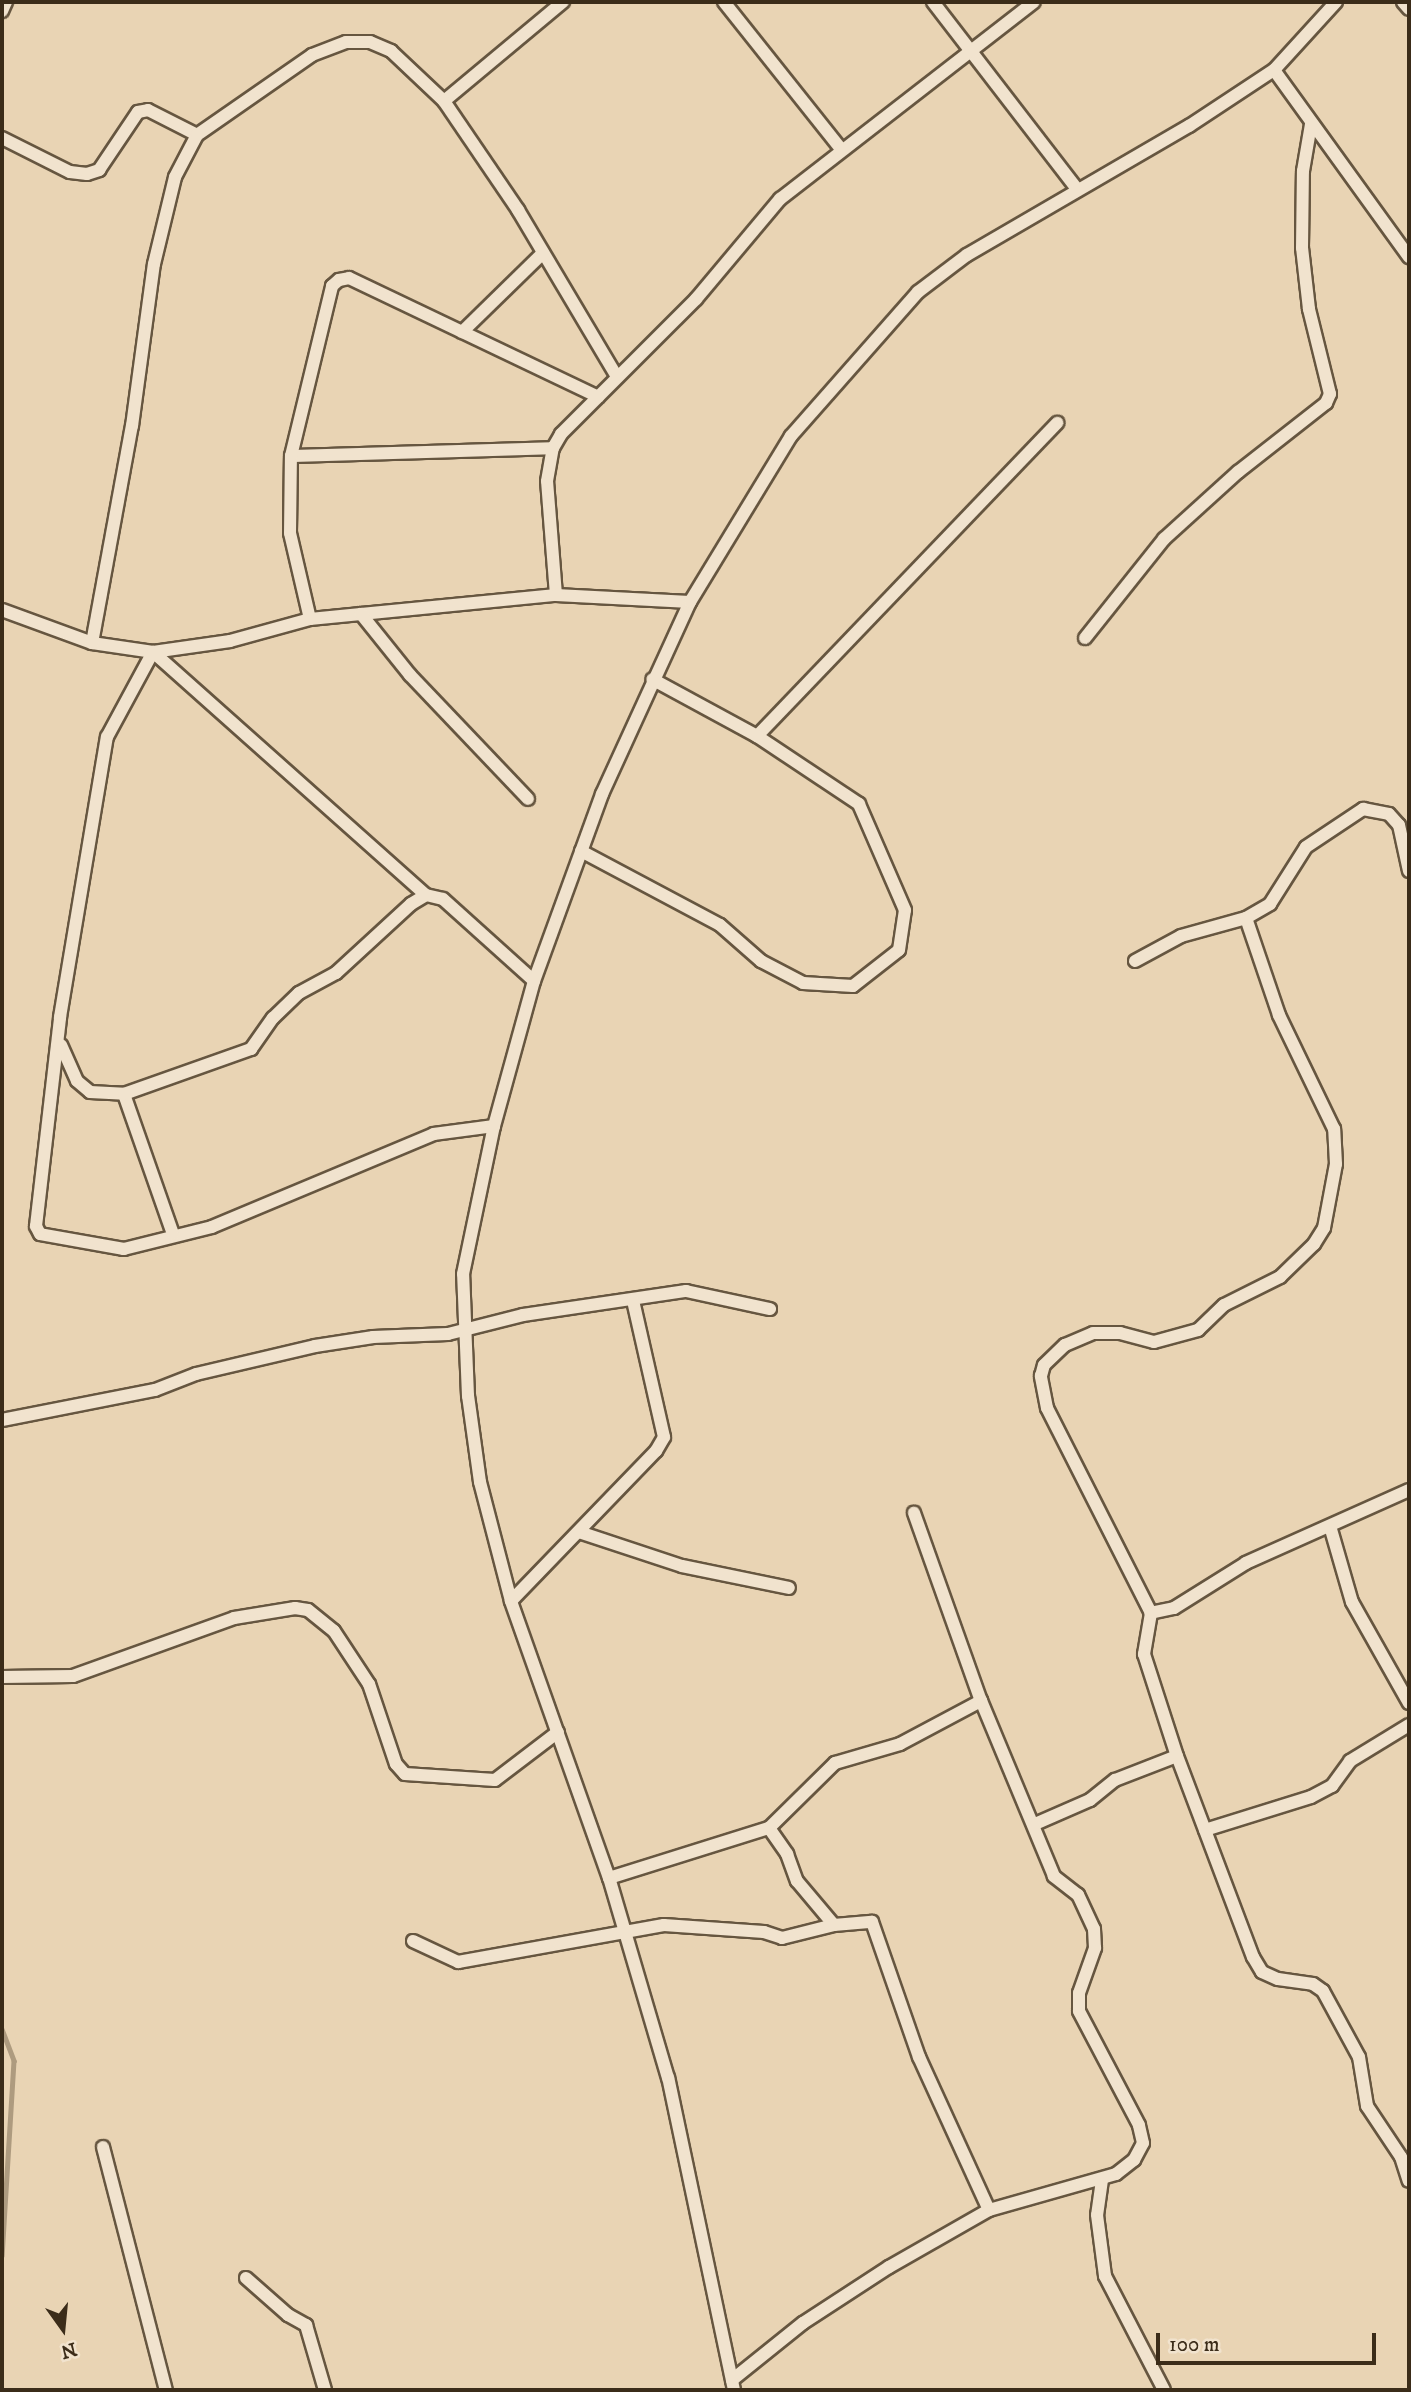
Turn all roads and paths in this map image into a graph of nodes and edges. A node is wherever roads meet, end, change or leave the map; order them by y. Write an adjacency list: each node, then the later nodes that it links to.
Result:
1 (6, 2): 10 (street)
2 (563, 2): 8 (street)
3 (724, 2): 17 (street)
4 (933, 2): 11 (street)
5 (1034, 2): 11 (street)
6 (1336, 2): 12 (street)
7 (1403, 2): 9 (street)
8 (549, 6): 13 (street)
9 (1409, 9)
10 (2, 11)
11 (973, 48): 17 (street); 18 (street)
12 (1274, 70): 14 (street); 18 (street)
13 (444, 102): 15 (street); 19 (street)
14 (1311, 124): 20 (street); 32 (street)
15 (197, 135): 16 (street); 33 (street)
16 (2, 138)
17 (841, 149): 22 (street)
18 (1078, 190): 28 (street)
19 (543, 253): 21 (street); 22 (street)
20 (1409, 257)
21 (462, 332): 23 (street); 26 (street)
22 (617, 377): 23 (street)
23 (598, 397): 25 (street)
24 (1056, 423): 36 (street)
25 (553, 448): 26 (street); 27 (street)
26 (291, 456): 31 (street)
27 (556, 596): 28 (street); 30 (street)
28 (690, 602): 35 (street)
29 (2, 613): 33 (street)
30 (361, 614): 31 (street); 37 (street)
31 (310, 619): 34 (street)
32 (1085, 638)
33 (92, 643): 34 (street)
34 (153, 652): 40 (street); 44 (street)
35 (652, 679): 36 (street); 38 (street)
36 (757, 736): 38 (street)
37 (528, 799)
38 (580, 851): 43 (street)
39 (1409, 871): 41 (street)
40 (426, 895): 43 (street); 45 (street)
41 (1245, 918): 42 (street); 58 (street)
42 (1135, 961)
43 (534, 981): 46 (street)
44 (60, 1041): 45 (street); 47 (street)
45 (124, 1094): 47 (street)
46 (494, 1126): 47 (street); 50 (street)
47 (173, 1234)
48 (633, 1300): 49 (street); 50 (street); 55 (street)
49 (770, 1309)
50 (463, 1329): 51 (street); 57 (street)
51 (2, 1420)
52 (1409, 1490): 54 (street)
53 (914, 1513): 60 (street)
54 (1329, 1526): 58 (street); 61 (street)
55 (579, 1532): 56 (street); 57 (street)
56 (789, 1588)
57 (511, 1601): 63 (street)
58 (1151, 1613): 64 (street)
59 (2, 1677): 63 (street)
60 (981, 1701): 65 (street); 66 (street)
61 (1409, 1703)
62 (1409, 1724): 67 (street)
63 (558, 1732): 68 (street)
64 (1177, 1756): 65 (street); 67 (street)
65 (1035, 1824): 73 (street)
66 (769, 1828): 68 (street); 69 (street)
67 (1205, 1830): 74 (street)
68 (609, 1878): 70 (street)
69 (834, 1925): 70 (street); 75 (street)
70 (626, 1930): 71 (street); 77 (street)
71 (414, 1941)
72 (103, 2147): 78 (street)
73 (1102, 2180): 75 (street); 80 (street)
74 (1409, 2180)
75 (989, 2210): 77 (street)
76 (246, 2278): 79 (street)
77 (733, 2385)
78 (166, 2390)
79 (325, 2390)
80 (1164, 2390)

